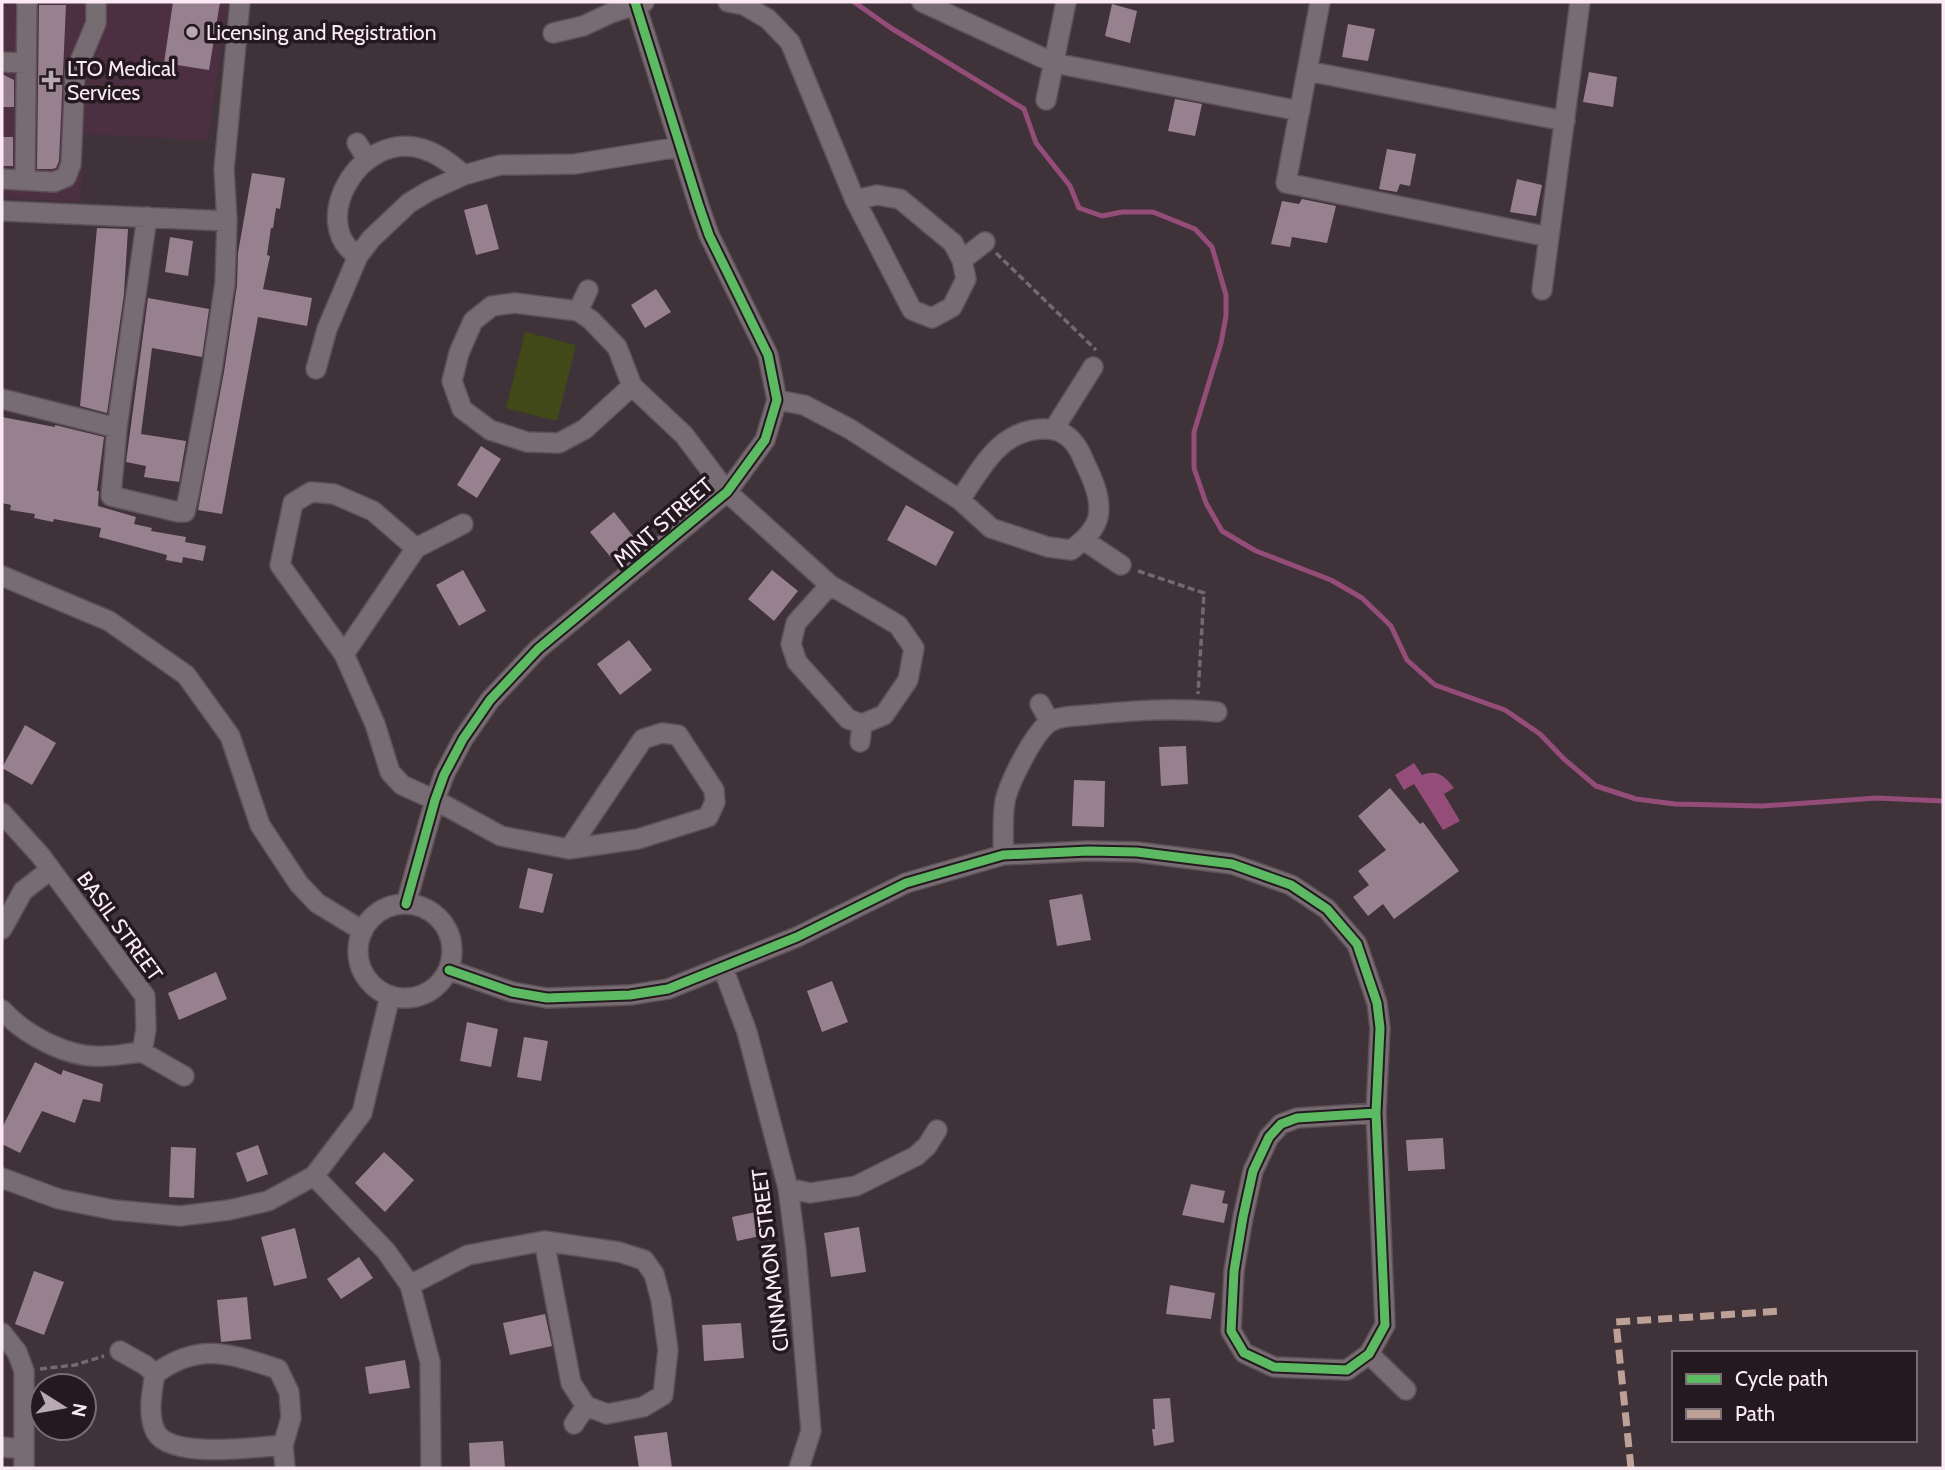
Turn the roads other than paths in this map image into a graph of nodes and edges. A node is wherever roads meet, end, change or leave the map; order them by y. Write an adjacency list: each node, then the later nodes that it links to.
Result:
1 (27, 2): 12 (street)
2 (96, 2): 21 (street)
3 (240, 2): 25 (street)
4 (638, 2): 10 (street); 18 (street)
5 (728, 2): 22 (street)
6 (922, 2): 13 (street)
7 (1066, 2): 13 (street)
8 (1320, 2): 14 (street)
9 (1578, 2): 17 (street)
10 (553, 33)
11 (2, 62): 12 (street)
12 (26, 63): 21 (street)
13 (1054, 63): 15 (street); 16 (street)
14 (1307, 71): 16 (street); 17 (street)
15 (1046, 100)
16 (1300, 111): 26 (street)
17 (1564, 121): 26 (street)
18 (679, 147): 19 (street); 37 (street)
19 (464, 175): 28 (street); 28 (street)
20 (2, 179): 21 (street)
21 (25, 180)
22 (855, 200): 29 (street); 29 (street)
23 (2, 211): 24 (street)
24 (146, 217): 25 (street); 38 (street)
25 (227, 221): 38 (street)
26 (1549, 237): 31 (street)
27 (985, 242): 29 (street)
28 (358, 256): 34 (street)
29 (962, 260)
30 (588, 289): 32 (street)
31 (1542, 290)
32 (578, 311): 35 (street); 35 (street)
33 (1093, 367): 39 (street)
34 (316, 369)
35 (632, 386): 40 (street)
36 (2, 399): 38 (street)
37 (778, 400): 40 (street, MINT STREET); 41 (street)
38 (117, 428)
39 (1054, 429): 41 (street); 43 (street)
40 (727, 492): 47 (street); 52 (street, MINT STREET)
41 (960, 500): 43 (street)
42 (463, 524): 44 (street)
43 (1085, 541): 45 (street)
44 (416, 548): 48 (street); 48 (street)
45 (1121, 565)
46 (2, 576): 59 (street)
47 (830, 584): 47 (street)
48 (344, 654): 52 (street)
49 (1041, 704): 51 (street)
50 (1207, 711): 51 (street)
51 (1050, 722): 55 (street)
52 (435, 800): 54 (street); 57 (street, MINT STREET)
53 (2, 813): 56 (street, BASIL STREET)
54 (569, 849): 54 (street)
55 (1003, 855): 60 (street); 66 (street)
56 (50, 870): 58 (street, BASIL STREET); 64 (street, BASIL STREET)
57 (406, 904): 59 (street); 61 (street)
58 (2, 929)
59 (363, 931): 62 (street)
60 (723, 968): 61 (street); 70 (street, CINNAMON STREET)
61 (449, 970): 62 (street)
62 (390, 996): 68 (street)
63 (2, 1010): 64 (street)
64 (142, 1052): 65 (street)
65 (184, 1076)
66 (1376, 1113): 75 (street); 75 (street)
67 (937, 1130): 70 (street)
68 (314, 1176): 69 (street); 72 (street)
69 (2, 1178)
70 (788, 1188): 85 (street, CINNAMON STREET)
71 (544, 1241): 72 (street); 78 (street); 78 (street)
72 (410, 1285): 84 (street)
73 (2, 1333): 82 (street)
74 (120, 1351): 76 (street)
75 (1369, 1353): 77 (street)
76 (155, 1374): 80 (street); 80 (street)
77 (1406, 1390)
78 (586, 1406): 79 (street)
79 (574, 1424)
80 (283, 1445): 83 (street)
81 (2, 1447): 82 (street)
82 (24, 1458)
83 (285, 1468)
84 (431, 1468)
85 (799, 1468)

